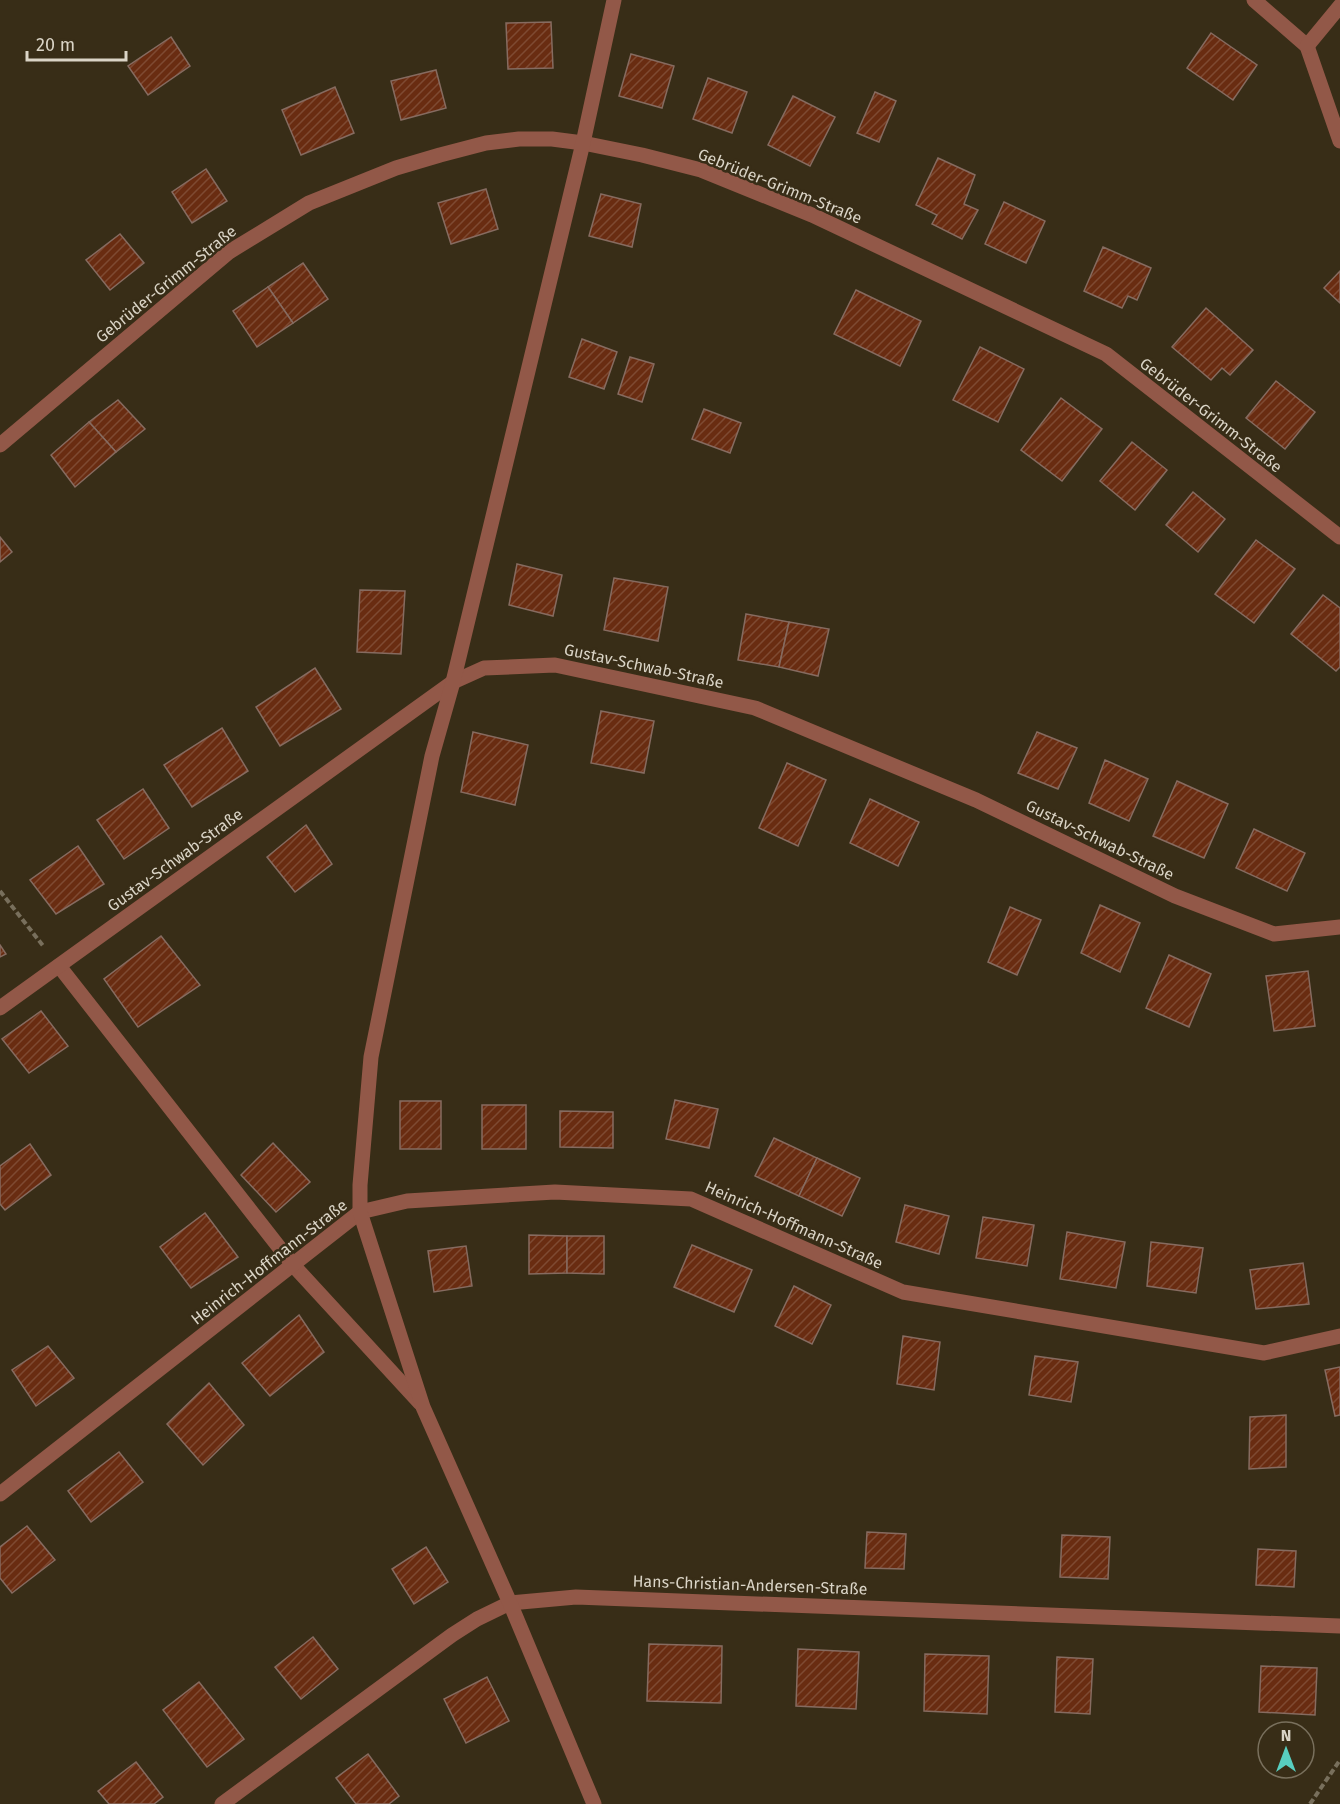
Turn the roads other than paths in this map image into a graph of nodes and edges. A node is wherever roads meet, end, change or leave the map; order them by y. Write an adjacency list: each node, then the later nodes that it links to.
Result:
1 (614, 0): 6 (street)
2 (1254, 0): 4 (street)
3 (1340, 6): 4 (street)
4 (1307, 46): 5 (street)
5 (1340, 141)
6 (584, 143): 7 (street, Gebrüder-Grimm-Straße); 8 (street, Gebrüder-Grimm-Straße); 9 (street)
7 (0, 445)
8 (1340, 537)
9 (453, 682): 10 (street, Gustav-Schwab-Straße); 11 (street, Gustav-Schwab-Straße); 13 (street)
10 (1340, 927)
11 (59, 966): 12 (street, Gustav-Schwab-Straße); 14 (street)
12 (0, 1008)
13 (360, 1212): 14 (street, Heinrich-Hoffmann-Straße); 15 (street, Heinrich-Hoffmann-Straße); 16 (street)
14 (293, 1265): 16 (street); 17 (street, Heinrich-Hoffmann-Straße)
15 (1340, 1336)
16 (423, 1407): 18 (street)
17 (0, 1494)
18 (510, 1603): 19 (street, Hans-Christian-Andersen-Straße); 20 (street, Hans-Christian-Andersen-Straße); 21 (street)
19 (1340, 1626)
20 (222, 1804)
21 (594, 1804)

